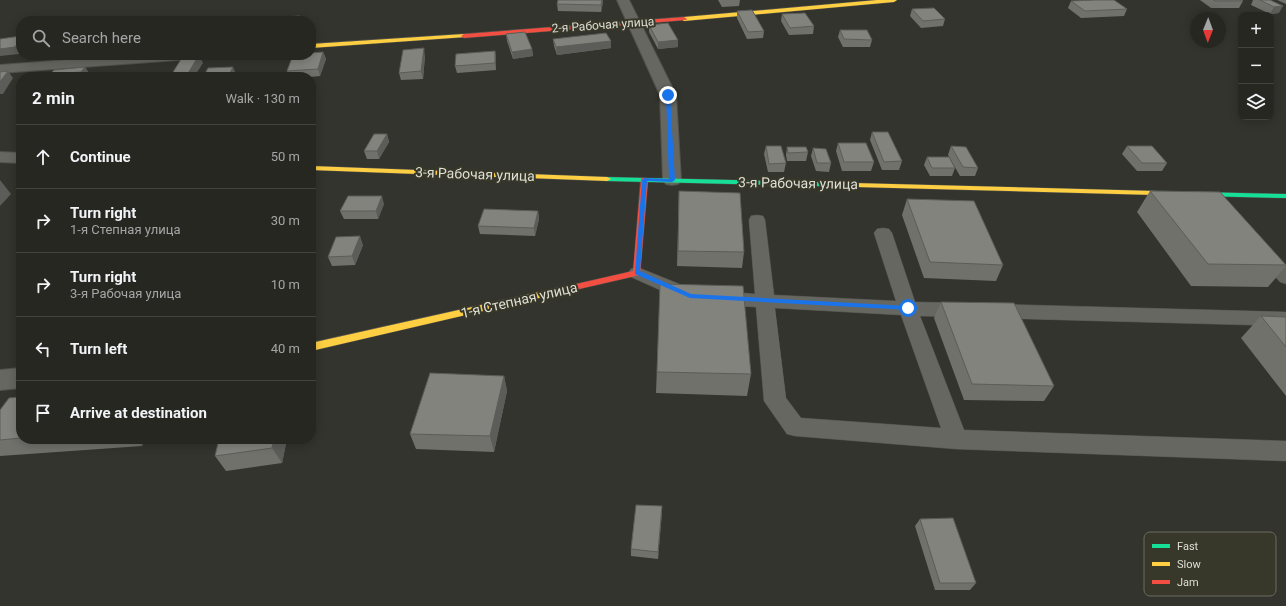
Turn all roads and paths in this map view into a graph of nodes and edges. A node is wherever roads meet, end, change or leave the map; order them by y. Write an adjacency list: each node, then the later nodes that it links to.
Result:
1 (623, 0): 3 (street)
2 (894, 0): 3 (street, 2-я Рабочая улица)
3 (633, 24): 4 (street, 2-я Рабочая улица); 11 (street)
4 (316, 46)
5 (123, 60): 6 (street)
6 (0, 69)
7 (0, 157): 8 (street)
8 (16, 158)
9 (316, 168): 10 (street, 3-я Рабочая улица)
10 (644, 180): 11 (street, 3-я Рабочая улица); 16 (street)
11 (672, 180): 12 (street, 3-я Рабочая улица)
12 (1286, 196)
13 (757, 220): 18 (lane)
14 (883, 232): 19 (lane)
15 (1254, 243): 17 (lane)
16 (637, 272): 18 (lane); 21 (street, 1-я Степная улица)
17 (1286, 278)
18 (764, 301): 19 (lane); 24 (lane)
19 (908, 308): 20 (lane); 24 (lane)
20 (1286, 318)
21 (316, 347)
22 (16, 378): 23 (street)
23 (0, 380)
24 (956, 439): 25 (lane)
25 (1286, 452)

